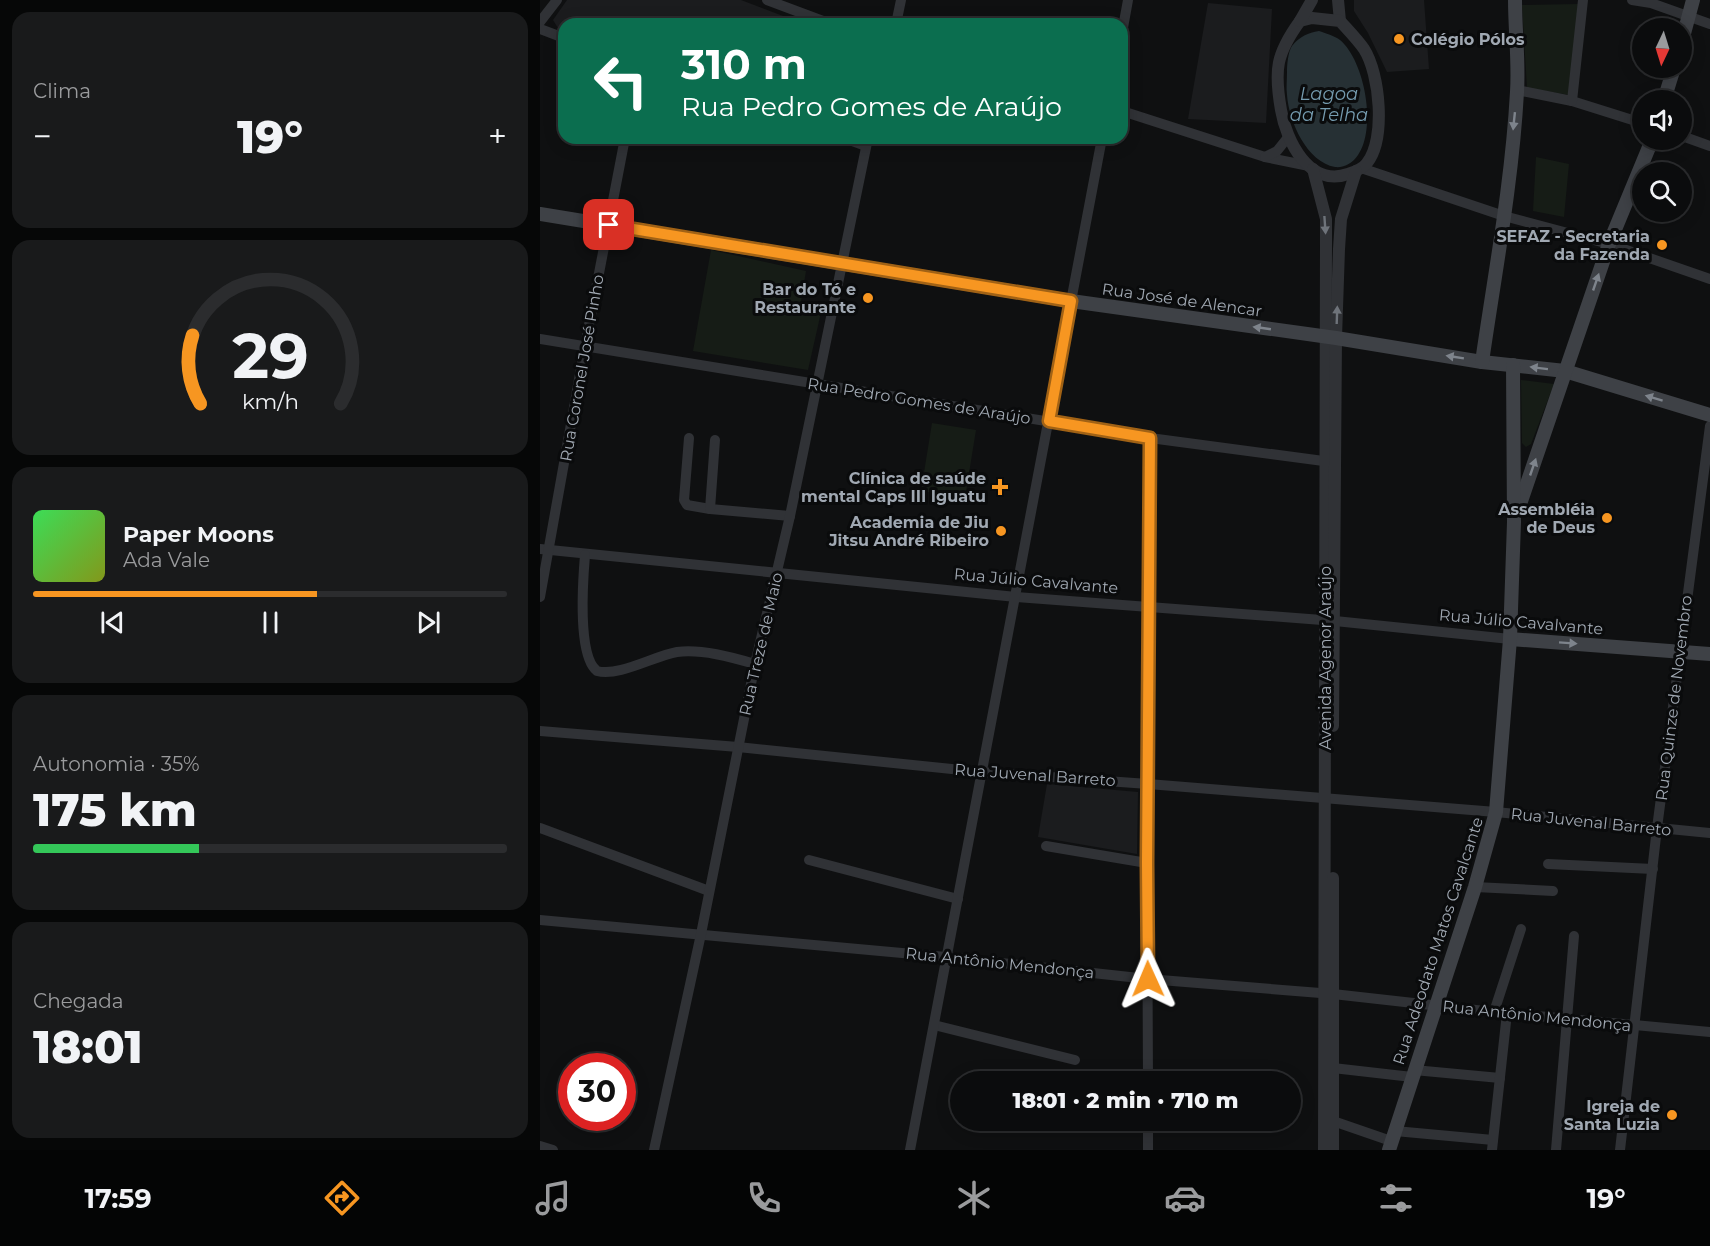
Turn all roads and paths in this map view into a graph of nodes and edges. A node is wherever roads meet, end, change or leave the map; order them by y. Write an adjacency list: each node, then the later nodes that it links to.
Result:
1 (557, 0): 17 (street)
2 (767, 0): 12 (street)
3 (901, 0): 13 (street)
4 (1128, 0): 14 (street)
5 (1312, 0): 15 (street, Avenida Agenor Araújo)
6 (1338, 0): 16 (street)
7 (1515, 0): 21 (main road)
8 (1582, 0): 22 (street)
9 (1632, 0): 11 (street)
10 (1693, 0): 11 (main road)
11 (1689, 17): 18 (street)
12 (815, 18)
13 (897, 18)
14 (1125, 18)
15 (1300, 21): 16 (street); 25 (street, Avenida Agenor Araújo)
16 (1340, 21): 34 (street, Avenida Agenor Araújo)
17 (540, 22)
18 (1710, 24)
19 (540, 29): 20 (street)
20 (558, 36)
21 (1517, 90): 22 (street); 36 (main road, one-way to 36)
22 (1572, 101): 24 (street)
23 (1128, 113): 32 (street)
24 (1632, 120)
25 (1289, 136): 32 (street); 33 (street, Avenida Agenor Araújo)
26 (1692, 140): 30 (street)
27 (625, 144): 37 (street, Rua Coronel José Pinho)
28 (867, 144): 39 (street, Rua Treze de Maio)
29 (1101, 144): 41 (street)
30 (1710, 146)
31 (1648, 150): 38 (main road, Rua Adeodato Matos Cavalcante)
32 (1264, 157): 33 (street)
33 (1311, 167): 34 (street); 42 (street, Avenida Agenor Araújo, one-way to 42)
34 (1359, 170): 36 (street); 42 (street, Avenida Agenor Araújo, one-way to 34)
35 (540, 214): 37 (main road, Rua José de Alencar)
36 (1504, 216): 38 (street); 45 (main road)
37 (609, 225): 39 (main road, Rua José de Alencar); 44 (street, Rua Coronel José Pinho)
38 (1609, 244): 40 (street); 47 (main road, Rua Adeodato Matos Cavalcante, one-way to 38)
39 (843, 262): 41 (main road, Rua José de Alencar); 48 (street, Rua Treze de Maio)
40 (1710, 279)
41 (1071, 301): 42 (main road, Rua José de Alencar, one-way to 41); 50 (street)
42 (1330, 338): 45 (main road, Rua José de Alencar, one-way to 42); 55 (street, Avenida Agenor Araújo)
43 (540, 339): 44 (street, Rua Pedro Gomes de Araújo)
44 (585, 346): 48 (street, Rua Pedro Gomes de Araújo); 59 (street, Rua Coronel José Pinho)
45 (1482, 362): 46 (main road, Rua José de Alencar)
46 (1513, 366): 47 (main road, Rua José de Alencar, one-way to 46); 58 (main road, Rua Adeodato Matos Cavalcante)
47 (1565, 371): 49 (main road, Rua José de Alencar, one-way to 47); 58 (main road, Rua Adeodato Matos Cavalcante, one-way to 47)
48 (818, 385): 50 (street, Rua Pedro Gomes de Araújo); 57 (street, Rua Treze de Maio)
49 (1710, 415)
50 (1049, 421): 53 (street, Rua Pedro Gomes de Araújo); 63 (street)
51 (1710, 426): 67 (street, Rua Quinze de Novembro)
52 (689, 438): 56 (street)
53 (1150, 438): 55 (street, Rua Pedro Gomes de Araújo); 64 (street)
54 (715, 440): 56 (street)
55 (1330, 462): 65 (street, Avenida Agenor Araújo)
56 (710, 509): 57 (street)
57 (790, 516): 61 (street, Rua Treze de Maio)
58 (1514, 522): 66 (main road, Rua Adeodato Matos Cavalcante)
59 (545, 550): 60 (street, Rua Júlio Cavalvante); 62 (street, Rua Coronel José Pinho)
60 (585, 555): 61 (street, Rua Júlio Cavalvante); 69 (street)
61 (777, 572): 63 (street, Rua Júlio Cavalvante); 69 (street, Rua Treze de Maio)
62 (540, 597)
63 (1016, 597): 64 (street, Rua Júlio Cavalvante); 72 (street)
64 (1148, 608): 65 (street, Rua Júlio Cavalvante); 73 (street)
65 (1330, 621): 66 (street, Rua Júlio Cavalvante); 74 (street, Avenida Agenor Araújo)
66 (1510, 639): 67 (main road, Rua Júlio Cavalvante, one-way to 67); 75 (main road, Rua Adeodato Matos Cavalcante)
67 (1680, 651): 68 (main road, Rua Júlio Cavalvante); 77 (street, Rua Quinze de Novembro)
68 (1710, 654)
69 (755, 664): 71 (street, Rua Treze de Maio)
70 (540, 731): 71 (street, Rua Juvenal Barreto)
71 (738, 747): 72 (street, Rua Juvenal Barreto); 85 (street, Rua Treze de Maio)
72 (981, 772): 73 (street, Rua Juvenal Barreto); 87 (street)
73 (1148, 784): 74 (street, Rua Juvenal Barreto); 81 (street)
74 (1329, 799): 75 (street, Rua Juvenal Barreto); 94 (street, Avenida Agenor Araújo)
75 (1496, 812): 77 (street, Rua Juvenal Barreto); 84 (main road, Rua Adeodato Matos Cavalcante)
76 (540, 828): 85 (street)
77 (1657, 828): 78 (street, Rua Juvenal Barreto); 83 (street, Rua Quinze de Novembro)
78 (1710, 833)
79 (1046, 846): 81 (street)
80 (809, 860): 87 (street)
81 (1147, 863): 93 (street)
82 (1548, 864): 83 (street)
83 (1653, 869): 100 (street, Rua Quinze de Novembro)
84 (1475, 887): 86 (street); 95 (main road, Rua Adeodato Matos Cavalcante)
85 (709, 891): 90 (street, Rua Treze de Maio)
86 (1553, 891)
87 (958, 899): 92 (street)
88 (540, 920): 90 (street, Rua Antônio Mendonça)
89 (1521, 929): 96 (street)
90 (701, 934): 92 (street, Rua Antônio Mendonça); 113 (street, Rua Treze de Maio)
91 (1574, 936): 98 (street)
92 (946, 957): 93 (street, Rua Antônio Mendonça); 99 (street)
93 (1148, 979): 94 (street, Rua Antônio Mendonça); 104 (street)
94 (1328, 994): 95 (street, Rua Antônio Mendonça); 103 (street, Avenida Agenor Araújo); 116 (street, Avenida Agenor Araújo)
95 (1435, 1006): 96 (street, Rua Antônio Mendonça); 105 (main road, Rua Adeodato Matos Cavalcante)
96 (1494, 1012): 97 (street, Rua Antônio Mendonça)
97 (1507, 1013): 98 (street, Rua Antônio Mendonça); 106 (street)
98 (1566, 1019): 100 (street, Rua Antônio Mendonça); 118 (street)
99 (934, 1025): 102 (street); 114 (street)
100 (1634, 1025): 101 (street, Rua Antônio Mendonça); 119 (street, Rua Quinze de Novembro)
101 (1710, 1032)
102 (1075, 1060)
103 (1333, 1068): 105 (street); 107 (street, Avenida Agenor Araújo)
104 (1148, 1071)
105 (1413, 1074): 106 (street); 109 (main road, Rua Adeodato Matos Cavalcante)
106 (1500, 1078): 110 (street)
107 (1333, 1121): 109 (street); 117 (street, Avenida Agenor Araújo)
108 (1148, 1131): 115 (street)
109 (1392, 1141): 110 (street)
110 (1493, 1145)
111 (540, 1146): 112 (street)
112 (553, 1150)
113 (654, 1150)
114 (910, 1150)
115 (1148, 1150)
116 (1324, 1150)
117 (1333, 1150)
118 (1556, 1150)
119 (1620, 1150)

